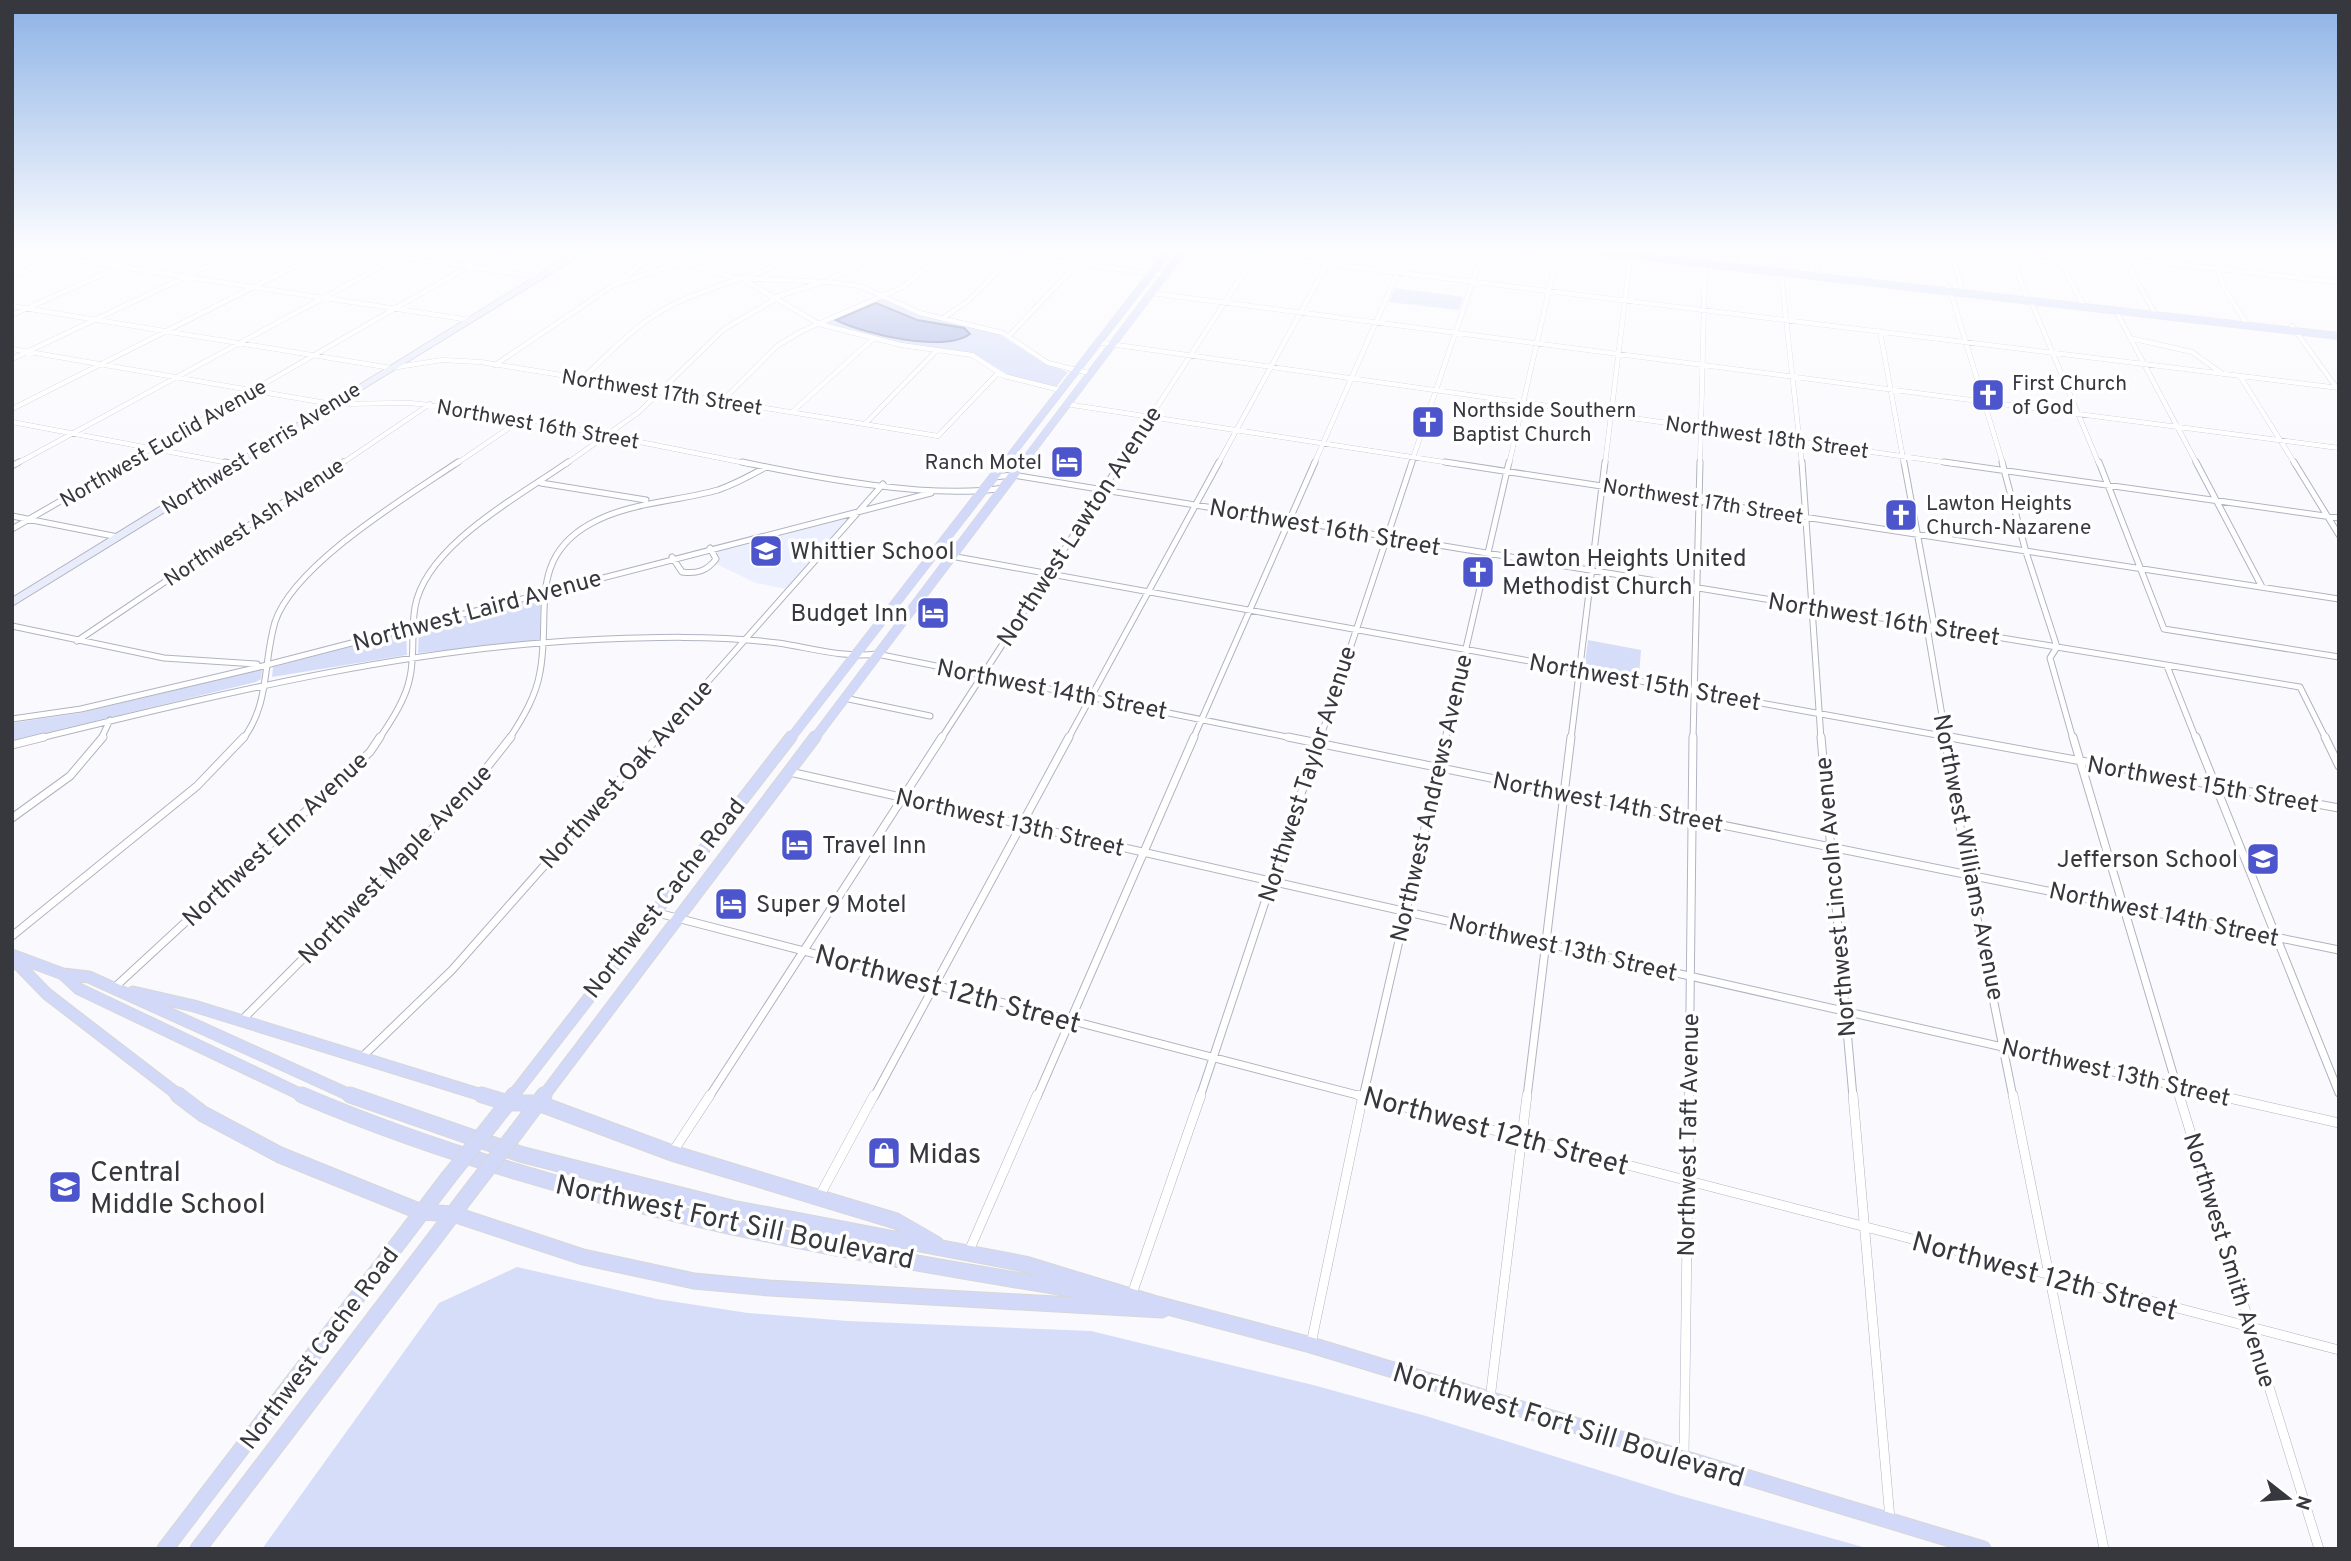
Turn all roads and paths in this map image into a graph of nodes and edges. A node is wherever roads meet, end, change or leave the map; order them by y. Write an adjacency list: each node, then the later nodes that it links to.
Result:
1 (88, 324): 44 (street)
2 (120, 324): 30 (street, Northwest 17th Street)
3 (180, 324): 30 (street)
4 (275, 324): 39 (street)
5 (369, 324): 47 (street, Northwest Euclid Avenue)
6 (465, 324): 55 (main road, Northwest Ferris Avenue)
7 (556, 324): 53 (street)
8 (640, 324): 63 (street)
9 (731, 324): 66 (street, Northwest Elm Avenue)
10 (819, 324): 36 (street); 71 (street)
11 (972, 324): 34 (street)
12 (1020, 324): 34 (street)
13 (1110, 324): 37 (main road, Northwest Cache Road)
14 (1127, 324): 41 (main road, Northwest Cache Road)
15 (1211, 324): 48 (street, Northwest Lawton Avenue)
16 (1293, 324): 54 (street)
17 (1375, 324): 64 (street)
18 (1391, 324): 32 (street)
19 (1459, 324): 32 (street, Northwest Taylor Avenue)
20 (1540, 324): 40 (street, Northwest Andrews Avenue)
21 (1622, 324): 45 (street)
22 (1703, 324): 50 (street, Northwest Taft Avenue)
23 (1788, 324): 62 (street, Northwest Lincoln Avenue)
24 (1820, 324): 31 (street)
25 (1960, 324): 38 (street, Northwest Smith Avenue)
26 (2040, 324): 46 (street)
27 (2123, 324): 35 (street)
28 (2254, 324): 29 (main road)
29 (2294, 329): 33 (main road); 65 (street)
30 (166, 331): 39 (street, Northwest 17th Street); 52 (street)
31 (1880, 331): 38 (street); 69 (street, Northwest Williams Avenue)
32 (1456, 332): 40 (street); 68 (street, Northwest Taylor Avenue)
33 (2339, 334)
34 (1009, 336): 56 (street)
35 (2130, 338): 51 (street); 59 (street)
36 (873, 339): 43 (street); 78 (street)
37 (1096, 342): 41 (street, Northwest 18th Street); 56 (main road, Northwest Cache Road)
38 (1966, 342): 46 (street); 73 (street, Northwest Smith Avenue)
39 (239, 343): 47 (street, Northwest 17th Street); 61 (street)
40 (1536, 343): 45 (street); 72 (street, Northwest Andrews Avenue)
41 (1111, 345): 48 (street, Northwest 18th Street); 58 (main road, Northwest Cache Road)
42 (12, 349): 44 (street, Northwest 16th Street)
43 (937, 350): 57 (street); 84 (street)
44 (28, 352): 49 (street); 52 (street, Northwest 16th Street)
45 (1619, 353): 50 (street); 80 (street)
46 (2054, 353): 51 (street); 79 (street)
47 (314, 356): 55 (street, Northwest 17th Street); 70 (street, Northwest Euclid Avenue)
48 (1190, 356): 54 (street, Northwest 18th Street); 81 (street, Northwest Lawton Avenue)
49 (12, 359)
50 (1704, 364): 62 (street); 86 (street, Northwest Taft Avenue)
51 (2147, 364): 59 (street); 85 (street)
52 (101, 365): 61 (street, Northwest 16th Street); 77 (street)
53 (495, 365): 55 (street, Northwest 17th Street); 63 (street, Northwest 17th Street)
54 (1269, 367): 64 (street, Northwest 18th Street); 87 (street)
55 (391, 368): 74 (main road, Northwest Ferris Avenue)
56 (1074, 371): 58 (street); 67 (main road, Northwest Cache Road)
57 (998, 373): 67 (street); 84 (street, Northwest 17th Street)
58 (1090, 373): 76 (main road, Northwest Cache Road)
59 (2223, 373): 60 (street)
60 (2240, 376): 65 (street); 90 (street)
61 (176, 377): 70 (street, Northwest 16th Street); 88 (street)
62 (1795, 377): 69 (street); 91 (street, Northwest Lincoln Avenue)
63 (581, 379): 66 (street, Northwest 17th Street)
64 (1353, 379): 68 (street, Northwest 18th Street); 92 (street)
65 (2338, 389)
66 (656, 390): 71 (street, Northwest 17th Street); 89 (street, Northwest Elm Avenue)
67 (1060, 390): 98 (main road, Northwest Cache Road)
68 (1436, 390): 72 (street, Northwest 18th Street); 96 (street, Northwest Taylor Avenue)
69 (1891, 390): 73 (street); 95 (street, Northwest Williams Avenue)
70 (253, 391): 74 (street, Northwest 16th Street); 94 (street, Northwest Euclid Avenue)
71 (722, 401): 78 (street, Northwest 17th Street)
72 (1522, 402): 80 (street, Northwest 18th Street); 101 (street, Northwest Andrews Avenue)
73 (1985, 402): 79 (street); 102 (street, Northwest Smith Avenue)
74 (332, 404): 75 (street, Northwest 16th Street); 97 (main road, Northwest Ferris Avenue)
75 (430, 404): 82 (street, Northwest 16th Street); 150 (street, Northwest Ash Avenue)
76 (1066, 404): 81 (street, Northwest 17th Street); 103 (main road, Northwest Cache Road)
77 (12, 409)
78 (792, 412): 84 (street, Northwest 17th Street)
79 (2080, 414): 85 (street); 107 (street)
80 (1611, 415): 86 (street, Northwest 18th Street); 108 (street)
81 (1149, 417): 87 (street, Northwest 17th Street); 110 (street, Northwest Lawton Avenue)
82 (522, 419): 89 (street, Northwest 16th Street); 159 (street)
83 (12, 422): 88 (street)
84 (865, 424)
85 (2178, 427): 90 (street); 113 (street)
86 (1700, 428): 91 (street, Northwest 18th Street); 115 (street, Northwest Taft Avenue)
87 (1235, 430): 92 (street, Northwest 17th Street); 117 (street)
88 (72, 433): 94 (street); 99 (street)
89 (606, 435): 100 (street, Northwest 16th Street); 105 (street, Northwest Elm Avenue)
90 (2280, 440): 93 (street); 120 (street)
91 (1800, 442): 95 (street, Northwest 18th Street); 121 (street, Northwest Lincoln Avenue)
92 (1323, 443): 96 (street, Northwest 17th Street); 124 (street)
93 (2339, 448)
94 (152, 449): 97 (street); 123 (street, Northwest Euclid Avenue)
95 (1904, 456): 102 (street, Northwest 18th Street); 126 (street, Northwest Williams Avenue)
96 (1412, 457): 101 (street, Northwest 17th Street); 129 (street, Northwest Taylor Avenue)
97 (235, 464): 128 (main road, Northwest Ferris Avenue)
98 (1002, 464): 103 (street); 104 (main road, Northwest Cache Road)
99 (12, 466)
100 (766, 467): 106 (street, Northwest 16th Street); 114 (street, Northwest Maple Avenue)
101 (1506, 471): 108 (street, Northwest 17th Street); 132 (street, Northwest Andrews Avenue)
102 (2005, 471): 107 (street, Northwest 18th Street); 131 (street, Northwest Smith Avenue)
103 (1013, 474): 104 (street); 109 (main road, Northwest Cache Road); 110 (street, Northwest 16th Street)
104 (991, 478): 112 (main road, Northwest Cache Road)
105 (541, 483): 114 (street); 148 (street, Northwest Elm Avenue)
106 (883, 484): 111 (street, Northwest 16th Street); 118 (street, Northwest Oak Avenue)
107 (2108, 485): 113 (street, Northwest 18th Street); 135 (street)
108 (1602, 486): 115 (street, Northwest 17th Street); 136 (street)
109 (1003, 488): 112 (street, Northwest 16th Street); 116 (main road, Northwest Cache Road)
110 (1102, 489): 117 (street, Northwest 16th Street); 137 (street, Northwest Lawton Avenue)
111 (940, 491): 112 (street, Northwest 16th Street); 118 (street, Northwest Laird Avenue)
112 (980, 492): 116 (street); 157 (main road, Northwest Cache Road)
113 (2216, 500): 120 (street, Northwest 18th Street); 139 (street)
114 (650, 501): 140 (street, Northwest Maple Avenue)
115 (1699, 501): 121 (street, Northwest 17th Street); 138 (street, Northwest Taft Avenue)
116 (991, 503): 133 (main road, Northwest Cache Road)
117 (1195, 505): 124 (street, Northwest 16th Street); 141 (street)
118 (861, 509): 130 (street, Northwest Laird Avenue); 151 (street, Northwest Oak Avenue)
119 (12, 516): 123 (street)
120 (2327, 516): 122 (street, Northwest 18th Street); 127 (street)
121 (1806, 517): 126 (street, Northwest 17th Street); 144 (street, Northwest Lincoln Avenue)
122 (2339, 518)
123 (29, 519): 125 (street, Northwest Euclid Avenue); 128 (street)
124 (1289, 521): 129 (street, Northwest 16th Street); 145 (street)
125 (12, 529)
126 (1916, 535): 131 (street, Northwest 17th Street); 147 (street, Northwest Williams Avenue)
127 (2339, 535)
128 (118, 537): 143 (main road, Northwest Ferris Avenue)
129 (1386, 537): 132 (street, Northwest 16th Street); 149 (street, Northwest Taylor Avenue)
130 (710, 548): 134 (street, Northwest Laird Avenue); 134 (street)
131 (2026, 552): 135 (street, Northwest 17th Street); 153 (street, Northwest Smith Avenue)
132 (1487, 554): 136 (street, Northwest 16th Street); 154 (street, Northwest Andrews Avenue)
133 (951, 556): 137 (street, Northwest 15th Street); 155 (main road, Northwest Cache Road)
134 (672, 558): 140 (street, Northwest Laird Avenue)
135 (2140, 568): 139 (street, Northwest 17th Street); 158 (street)
136 (1591, 570): 138 (street, Northwest 16th Street); 161 (street)
137 (1048, 574): 141 (street, Northwest 15th Street); 162 (street, Northwest Lawton Avenue)
138 (1697, 587): 144 (street, Northwest 16th Street); 164 (street, Northwest Taft Avenue)
139 (2262, 587): 142 (street, Northwest 17th Street)
140 (546, 592): 148 (street, Northwest Laird Avenue); 152 (street, Northwest Maple Avenue)
141 (1149, 592): 145 (street, Northwest 15th Street); 165 (street)
142 (2339, 598)
143 (12, 602)
144 (1811, 606): 147 (street, Northwest 16th Street); 167 (street, Northwest Lincoln Avenue)
145 (1250, 610): 149 (street, Northwest 15th Street); 170 (street)
146 (12, 626): 150 (street)
147 (1932, 626): 153 (street, Northwest 16th Street); 172 (street, Northwest Williams Avenue)
148 (413, 627): 156 (street, Northwest Elm Avenue); 159 (street, Northwest Laird Avenue)
149 (1356, 629): 154 (street, Northwest 15th Street); 173 (street, Northwest Taylor Avenue)
150 (77, 640): 159 (street)
151 (745, 640): 152 (street, Northwest 14th Street); 157 (street, Northwest 14th Street); 208 (street, Northwest Oak Avenue)
152 (545, 643): 156 (street, Northwest 14th Street); 206 (street, Northwest Maple Avenue)
153 (2057, 647): 160 (street, Northwest 16th Street); 175 (street, Northwest Smith Avenue)
154 (1465, 649): 161 (street, Northwest 15th Street); 177 (street, Northwest Andrews Avenue)
155 (877, 654): 157 (street, Northwest 14th Street); 162 (street, Northwest 14th Street); 166 (main road, Northwest Cache Road)
156 (412, 657): 163 (street, Northwest 14th Street); 203 (street, Northwest Elm Avenue)
157 (852, 657): 191 (main road, Northwest Cache Road)
158 (2339, 657)
159 (270, 664): 163 (street); 169 (street, Northwest Laird Avenue)
160 (2167, 666): 176 (street, Northwest 16th Street); 179 (street)
161 (1578, 670): 164 (street, Northwest 15th Street); 180 (street)
162 (981, 675): 165 (street, Northwest 14th Street); 181 (street, Northwest Lawton Avenue)
163 (266, 682): 171 (street, Northwest 14th Street); 194 (street)
164 (1694, 690): 167 (street, Northwest 15th Street); 184 (street, Northwest Taft Avenue)
165 (1092, 696): 170 (street, Northwest 14th Street); 185 (street)
166 (844, 698): 168 (street); 178 (main road, Northwest Cache Road)
167 (1819, 713): 172 (street, Northwest 15th Street); 186 (street, Northwest Lincoln Avenue)
168 (930, 716)
169 (12, 719)
170 (1202, 719): 173 (street, Northwest 14th Street); 187 (street)
171 (110, 720): 174 (street, Northwest 14th Street); 183 (street)
172 (1946, 737): 175 (street, Northwest 15th Street); 188 (street, Northwest Williams Avenue)
173 (1317, 744): 177 (street, Northwest 14th Street); 189 (street, Northwest Taylor Avenue)
174 (12, 745)
175 (2080, 762): 179 (street, Northwest 15th Street); 190 (street, Northwest Smith Avenue)
176 (2339, 766)
177 (1439, 767): 180 (street, Northwest 14th Street); 192 (street, Northwest Andrews Avenue)
178 (788, 772): 181 (street, Northwest 13th Street); 193 (main road, Northwest Cache Road)
179 (2217, 786): 182 (street, Northwest 15th Street); 195 (street)
180 (1563, 793): 184 (street, Northwest 14th Street); 196 (street)
181 (904, 798): 185 (street, Northwest 13th Street); 197 (street, Northwest Lawton Avenue)
182 (2339, 808)
183 (12, 818)
184 (1693, 819): 186 (street, Northwest 14th Street); 201 (street, Northwest Taft Avenue)
185 (1022, 825): 187 (street, Northwest 13th Street); 202 (street)
186 (1830, 845): 188 (street, Northwest 14th Street); 204 (street, Northwest Lincoln Avenue)
187 (1144, 853): 189 (street, Northwest 13th Street); 205 (street)
188 (1968, 874): 190 (street, Northwest 14th Street); 207 (street, Northwest Williams Avenue)
189 (1270, 881): 192 (street, Northwest 13th Street); 209 (street, Northwest Taylor Avenue)
190 (2120, 905): 195 (street, Northwest 14th Street); 210 (street, Northwest Smith Avenue)
191 (654, 912): 193 (street, Northwest 12th Street); 213 (main road, Northwest Cache Road)
192 (1406, 912): 196 (street, Northwest 13th Street); 212 (street, Northwest Andrews Avenue)
193 (677, 918): 197 (street, Northwest 12th Street); 214 (main road, Northwest Cache Road)
194 (12, 936)
195 (2276, 937): 198 (street, Northwest 14th Street); 211 (street)
196 (1546, 943): 201 (street, Northwest 13th Street); 216 (street)
197 (802, 950): 202 (street, Northwest 12th Street); 217 (street, Northwest Lawton Avenue)
198 (2339, 950)
199 (12, 957): 200 (main road, Northwest Fort Sill Boulevard); 220 (main road)
200 (64, 974): 203 (main road, Northwest Fort Sill Boulevard); 227 (main road, Northwest Fort Sill Boulevard)
201 (1690, 976): 204 (street, Northwest 13th Street); 218 (street, Northwest Taft Avenue)
202 (936, 985): 205 (street, Northwest 12th Street); 219 (street)
203 (113, 988): 206 (main road); 223 (main road, Northwest Fort Sill Boulevard)
204 (1845, 1011): 207 (street, Northwest 13th Street); 222 (street, Northwest Lincoln Avenue)
205 (1071, 1020): 209 (street, Northwest 12th Street); 224 (street)
206 (241, 1021): 208 (main road)
207 (2004, 1047): 210 (street, Northwest 13th Street); 225 (street, Northwest Williams Avenue)
208 (362, 1058): 213 (main road)
209 (1215, 1058): 212 (street, Northwest 12th Street); 226 (street, Northwest Taylor Avenue)
210 (2175, 1086): 215 (street, Northwest 13th Street); 229 (street, Northwest Smith Avenue)
211 (2339, 1093)
212 (1363, 1096): 216 (street, Northwest 12th Street); 230 (street, Northwest Andrews Avenue)
213 (508, 1103): 214 (main road); 220 (main road, Northwest Cache Road, bridge)
214 (538, 1103): 217 (main road); 221 (main road, Northwest Cache Road, bridge)
215 (2339, 1123)
216 (1520, 1137): 218 (street, Northwest 12th Street); 232 (street)
217 (671, 1153): 219 (main road)
218 (1687, 1180): 222 (street, Northwest 12th Street); 233 (street, Northwest Taft Avenue)
219 (819, 1197): 223 (main road)
220 (421, 1212): 221 (main road); 235 (main road, Northwest Cache Road)
221 (453, 1214): 228 (main road); 236 (main road, Northwest Cache Road)
222 (1863, 1226): 225 (street, Northwest 12th Street); 234 (street, Northwest Lincoln Avenue)
223 (943, 1248): 224 (main road, Northwest Fort Sill Boulevard)
224 (968, 1253): 226 (main road, Northwest Fort Sill Boulevard)
225 (2050, 1277): 229 (street, Northwest 12th Street); 238 (street, Northwest Williams Avenue)
226 (1131, 1296): 227 (main road, Northwest Fort Sill Boulevard)
227 (1153, 1303): 228 (main road, Northwest Fort Sill Boulevard)
228 (1186, 1312): 230 (main road, Northwest Fort Sill Boulevard)
229 (2252, 1328): 231 (street, Northwest 12th Street); 239 (street, Northwest Smith Avenue)
230 (1311, 1345): 232 (main road, Northwest Fort Sill Boulevard)
231 (2339, 1350)
232 (1490, 1400): 233 (main road, Northwest Fort Sill Boulevard)
233 (1684, 1460): 234 (main road, Northwest Fort Sill Boulevard)
234 (1890, 1521): 237 (main road, Northwest Fort Sill Boulevard)
235 (165, 1549)
236 (198, 1549)
237 (1983, 1549)
238 (2104, 1549)
239 (2319, 1549)

